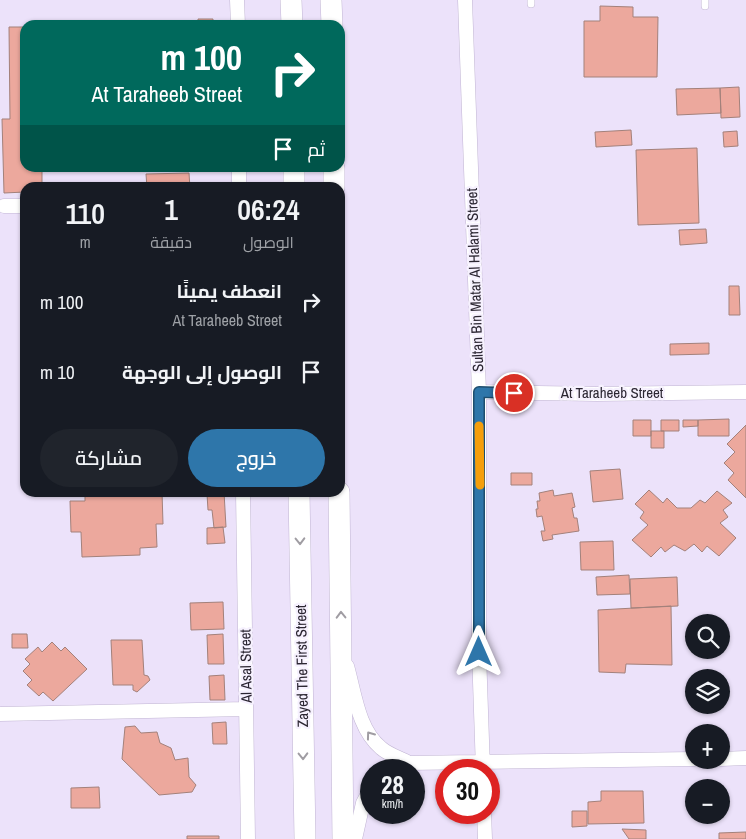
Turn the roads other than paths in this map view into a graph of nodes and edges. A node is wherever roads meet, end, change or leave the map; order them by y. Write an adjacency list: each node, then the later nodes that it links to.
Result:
1 (237, 0): 5 (street)
2 (291, 0): 6 (main road)
3 (331, 0): 7 (main road)
4 (466, 0): 10 (street, Sultan Bin Matar Al Halami Street)
5 (238, 20)
6 (292, 20)
7 (332, 20)
8 (4, 206): 9 (street)
9 (20, 206)
10 (479, 392): 11 (street, At Taraheeb Street); 20 (street, Sultan Bin Matar Al Halami Street)
11 (746, 392)
12 (243, 497): 16 (street, Al Asal Street)
13 (299, 497): 27 (main road, Zayed The First Street, one-way to 27)
14 (339, 497): 15 (main road, one-way to 14)
15 (341, 645): 19 (street, one-way to 15); 28 (main road)
16 (246, 709): 17 (street); 26 (street, Al Asal Street)
17 (0, 714)
18 (746, 758): 22 (street)
19 (402, 759)
20 (483, 759)
21 (685, 759): 23 (street)
22 (730, 759)
23 (500, 765)
24 (360, 816): 29 (street)
25 (484, 824): 30 (street)
26 (248, 839)
27 (305, 839)
28 (343, 839)
29 (355, 839)
30 (484, 839)

